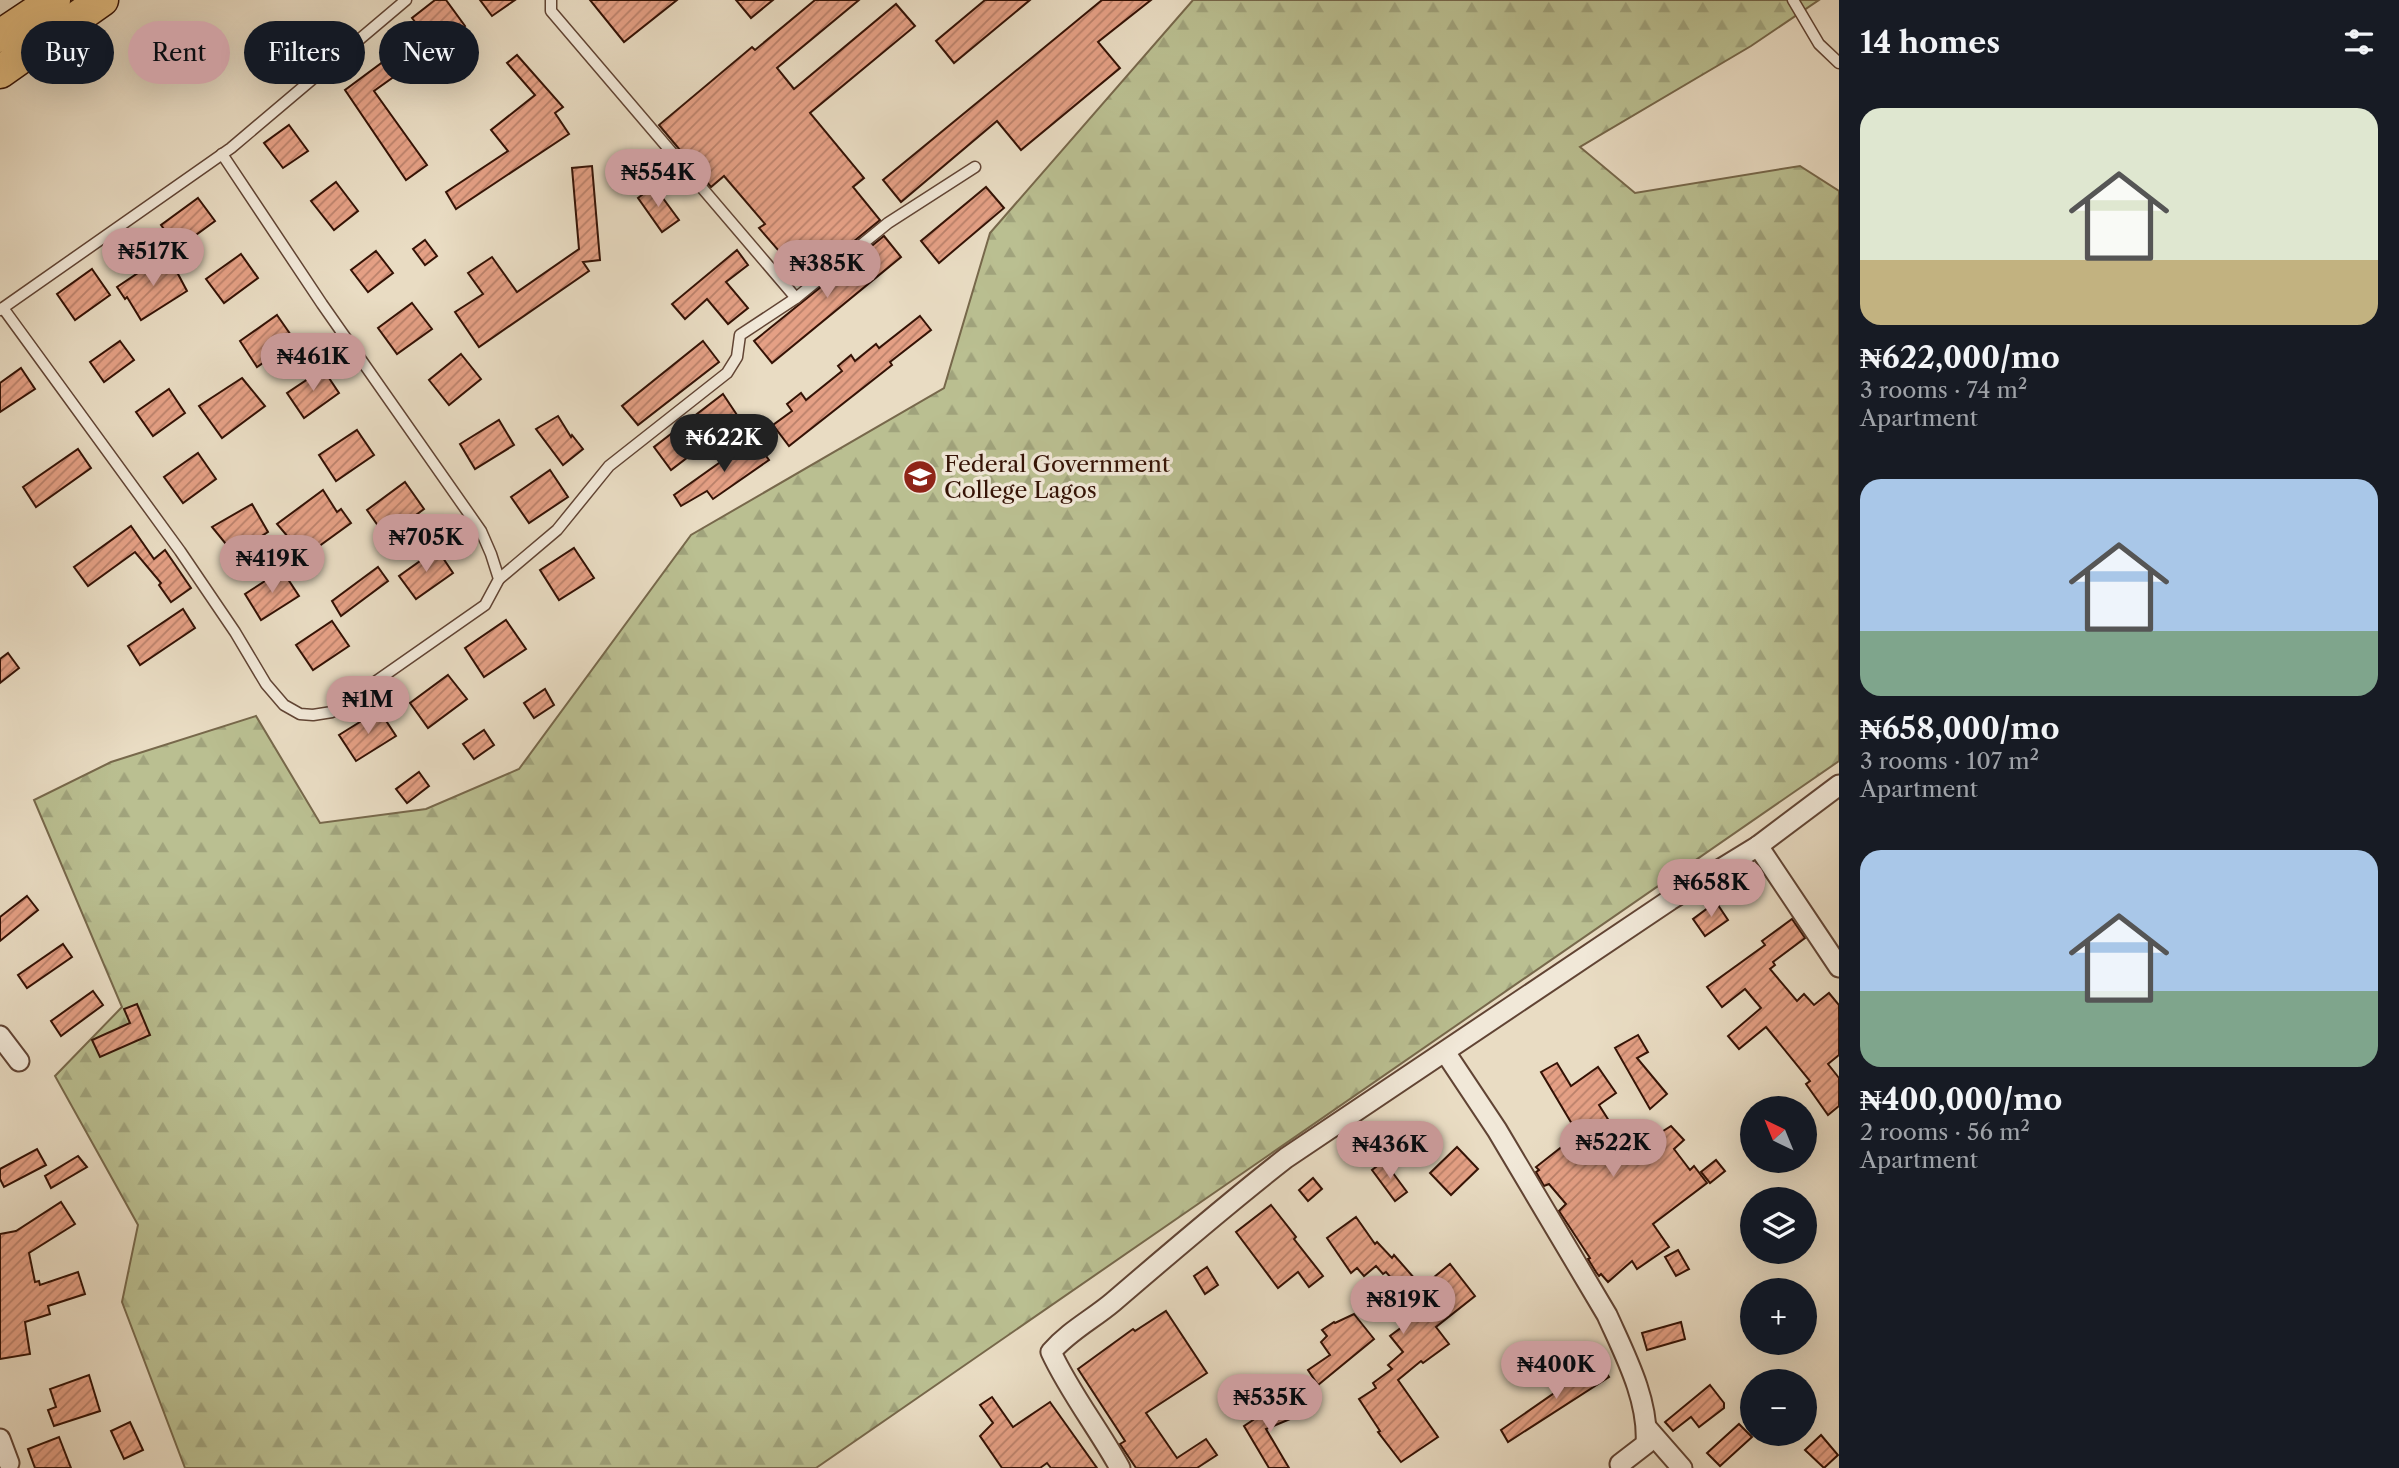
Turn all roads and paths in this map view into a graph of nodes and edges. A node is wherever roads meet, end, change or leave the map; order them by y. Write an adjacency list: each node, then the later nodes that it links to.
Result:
1 (54, 0): 6 (highway)
2 (102, 0): 8 (highway)
3 (406, 0): 9 (lane)
4 (551, 0): 11 (lane)
5 (1793, 0): 7 (lane)
6 (0, 36)
7 (1839, 62)
8 (0, 72)
9 (222, 154): 12 (lane); 13 (lane)
10 (975, 167): 11 (lane)
11 (796, 299): 13 (lane)
12 (1, 309): 13 (lane)
13 (499, 579)
14 (1839, 785): 15 (street)
15 (1758, 846): 16 (street); 18 (street)
16 (1839, 967)
17 (0, 1036): 19 (street)
18 (1445, 1052): 20 (street); 24 (street)
19 (19, 1061)
20 (1647, 1428): 23 (street); 25 (street)
21 (0, 1439): 22 (street)
22 (9, 1463)
23 (1620, 1465)
24 (1120, 1468)
25 (1682, 1468)

